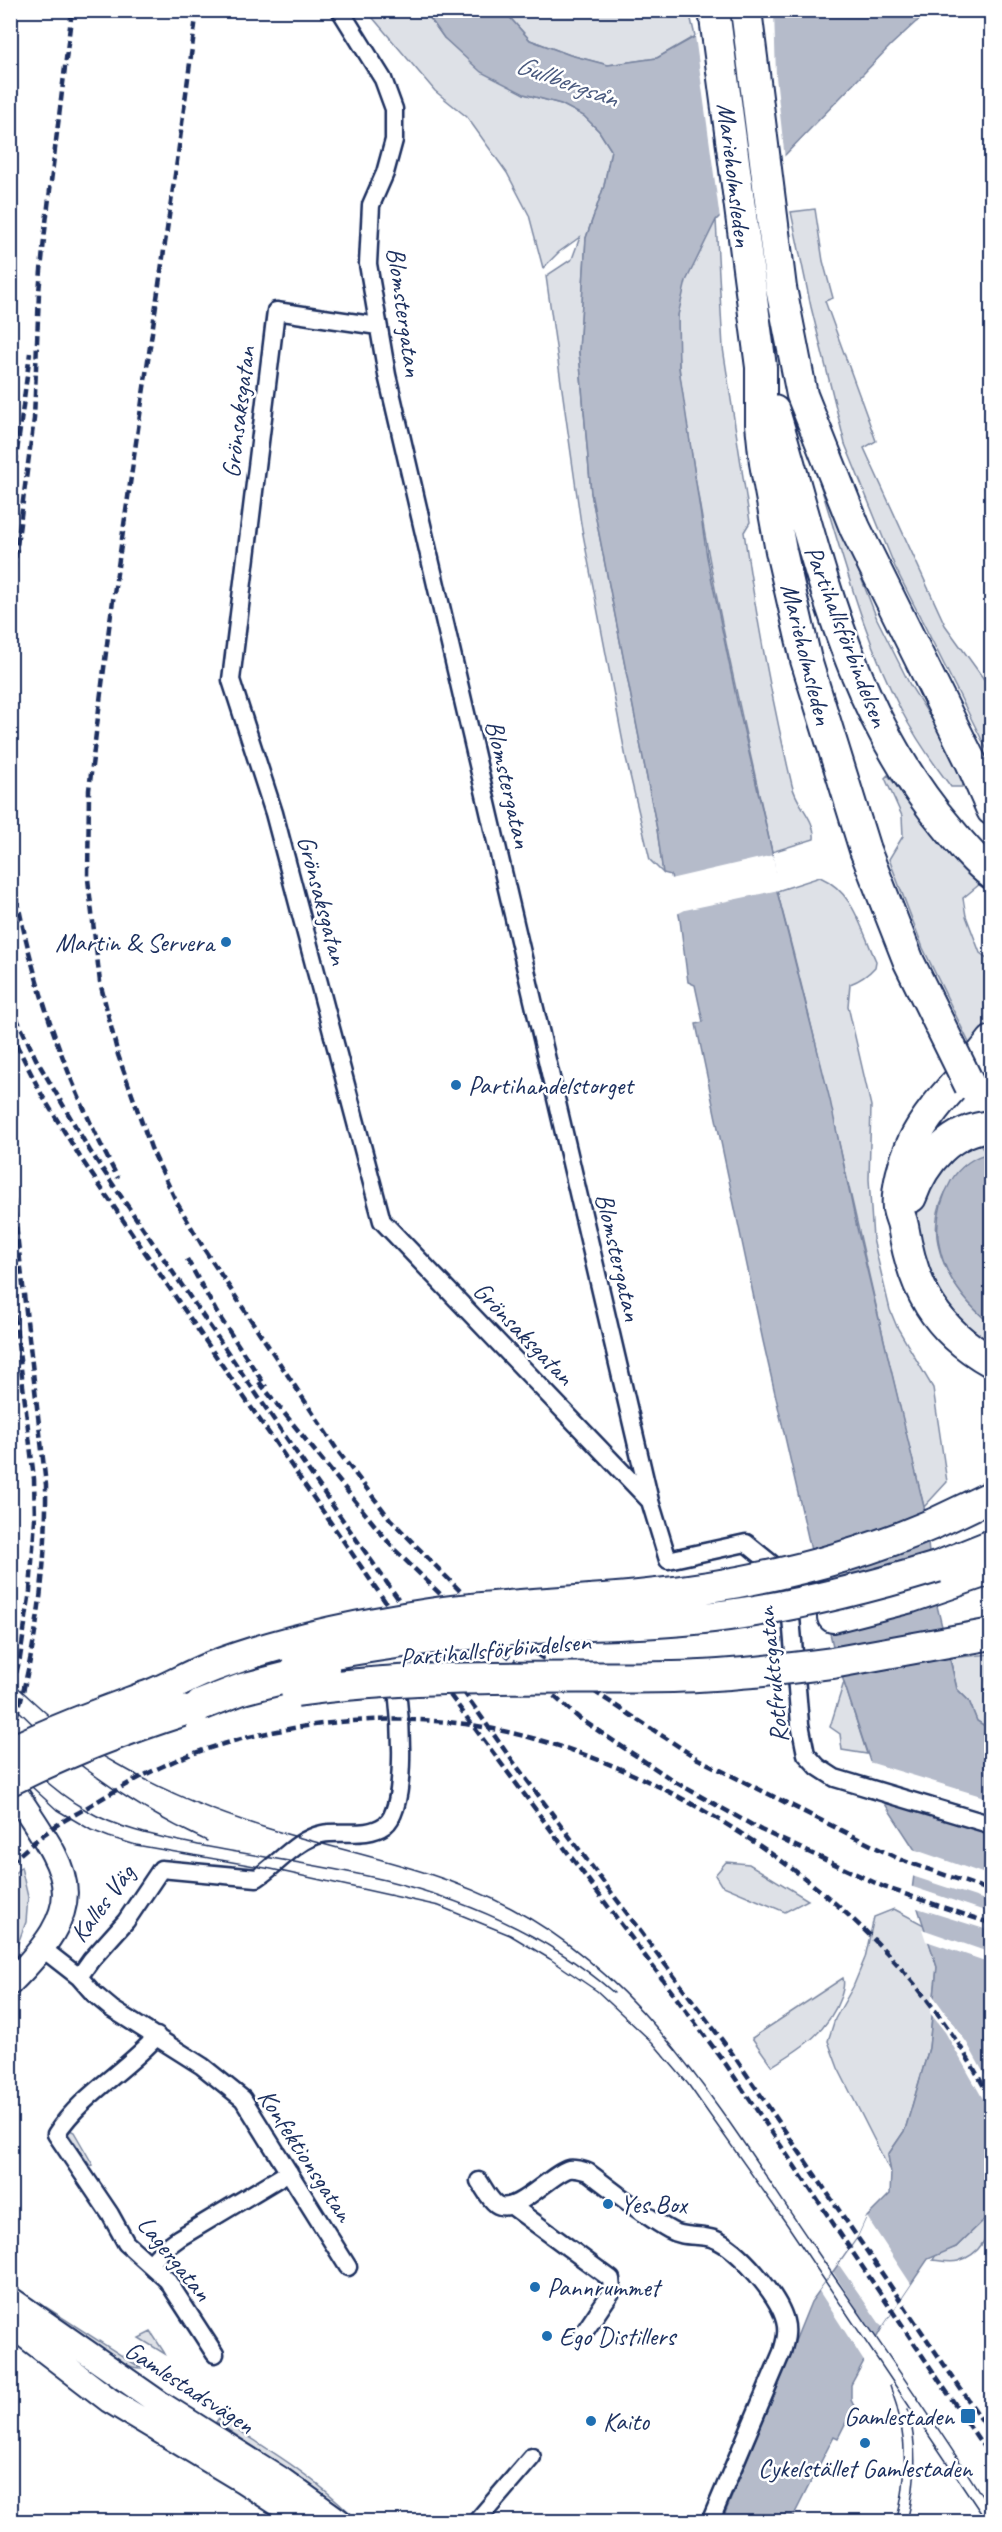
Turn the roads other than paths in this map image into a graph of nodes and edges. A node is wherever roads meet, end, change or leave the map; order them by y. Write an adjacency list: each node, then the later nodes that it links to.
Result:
1 (340, 10): 6 (street, Blomstergatan)
2 (746, 10): 5 (highway, Marieholmsleden)
3 (757, 10): 5 (highway)
4 (715, 17): 7 (highway, Marieholmsleden)
5 (750, 40): 8 (highway, Marieholmsleden)
6 (378, 326): 18 (street, Blomstergatan); 18 (street, Grönsaksgatan)
7 (761, 367): 9 (highway, Partihallsförbindelsen); 14 (highway, Marieholmsleden, bridge)
8 (802, 395): 9 (highway, Partihallsförbindelsen); 10 (highway, Marieholmsleden)
9 (902, 749): 11 (highway, Partihallsförbindelsen); 12 (highway, Partihallsförbindelsen)
10 (992, 810)
11 (992, 851)
12 (992, 874)
13 (992, 1041): 15 (highway)
14 (992, 1125): 15 (highway)
15 (903, 1225): 16 (highway)
16 (992, 1362)
17 (992, 1496): 25 (highway, Partihallsförbindelsen, bridge)
18 (650, 1501): 19 (street, Blomstergatan)
19 (746, 1543): 31 (street, Rotfruktsgatan)
20 (992, 1545): 25 (highway, Partihallsförbindelsen, bridge)
21 (992, 1569): 27 (highway, Partihallsförbindelsen, bridge)
22 (992, 1622): 24 (highway)
23 (992, 1634): 24 (highway)
24 (941, 1642): 27 (highway, bridge)
25 (166, 1689): 28 (highway, Partihallsförbindelsen, bridge)
26 (398, 1700): 33 (street, Kalles Väg)
27 (201, 1705): 29 (highway, Partihallsförbindelsen, bridge)
28 (10, 1752)
29 (10, 1780)
30 (10, 1785): 32 (main road)
31 (992, 1825)
32 (43, 1949): 33 (street, Kalles Väg); 34 (main road)
33 (79, 1977): 35 (street, Kalles Väg)
34 (10, 1983)
35 (156, 2036): 36 (street, Konfektionsgatan); 39 (street, Lagergatan)
36 (289, 2172): 39 (street); 40 (street, Konfektionsgatan)
37 (479, 2181): 38 (street)
38 (512, 2206): 43 (street); 49 (street)
39 (150, 2264): 44 (street, Lagergatan)
40 (348, 2267)
41 (10, 2299): 47 (main road, Gamlestadsvägen)
42 (10, 2324): 46 (main road, Gamlestadsvägen)
43 (583, 2334)
44 (215, 2354)
45 (532, 2457): 48 (street)
46 (307, 2522)
47 (340, 2522)
48 (476, 2522)
49 (710, 2522)

